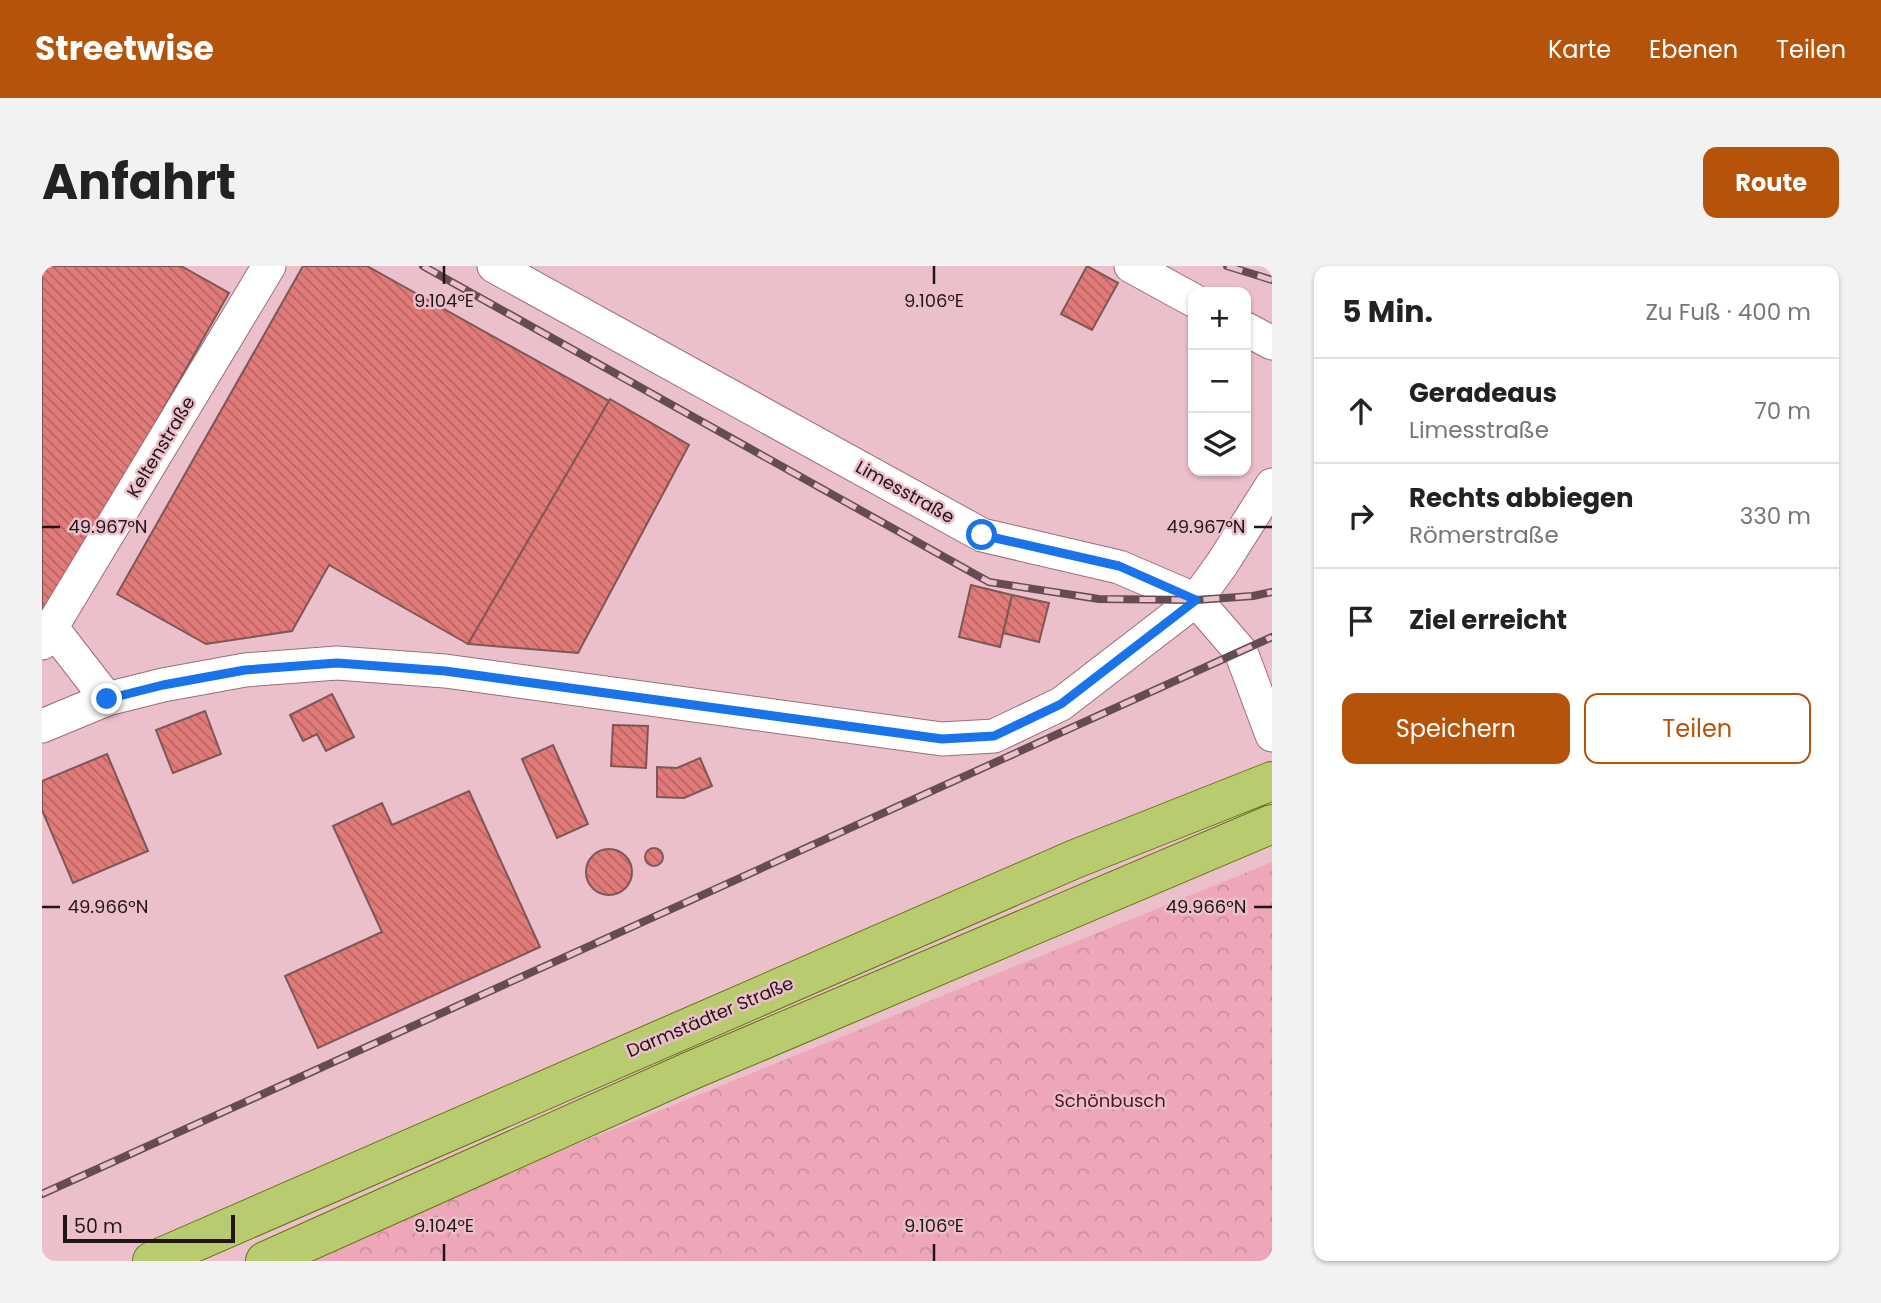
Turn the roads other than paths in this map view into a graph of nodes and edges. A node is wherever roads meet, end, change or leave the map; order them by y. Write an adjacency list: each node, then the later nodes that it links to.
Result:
1 (269, 266): 9 (street, Keltenstraße)
2 (494, 266): 8 (street, Limesstraße)
3 (1131, 266): 4 (street)
4 (1188, 297)
5 (1251, 331): 6 (street)
6 (1272, 343)
7 (1272, 485): 8 (street)
8 (1196, 600): 10 (street, Limesstraße); 11 (street)
9 (47, 636): 11 (street, Keltenstraße)
10 (1265, 690): 13 (street, Limesstraße)
11 (107, 699): 12 (street)
12 (42, 726)
13 (1272, 734)
14 (1272, 781): 16 (main road, Darmstädter Straße)
15 (1272, 824): 17 (main road)
16 (152, 1261)
17 (265, 1261)

